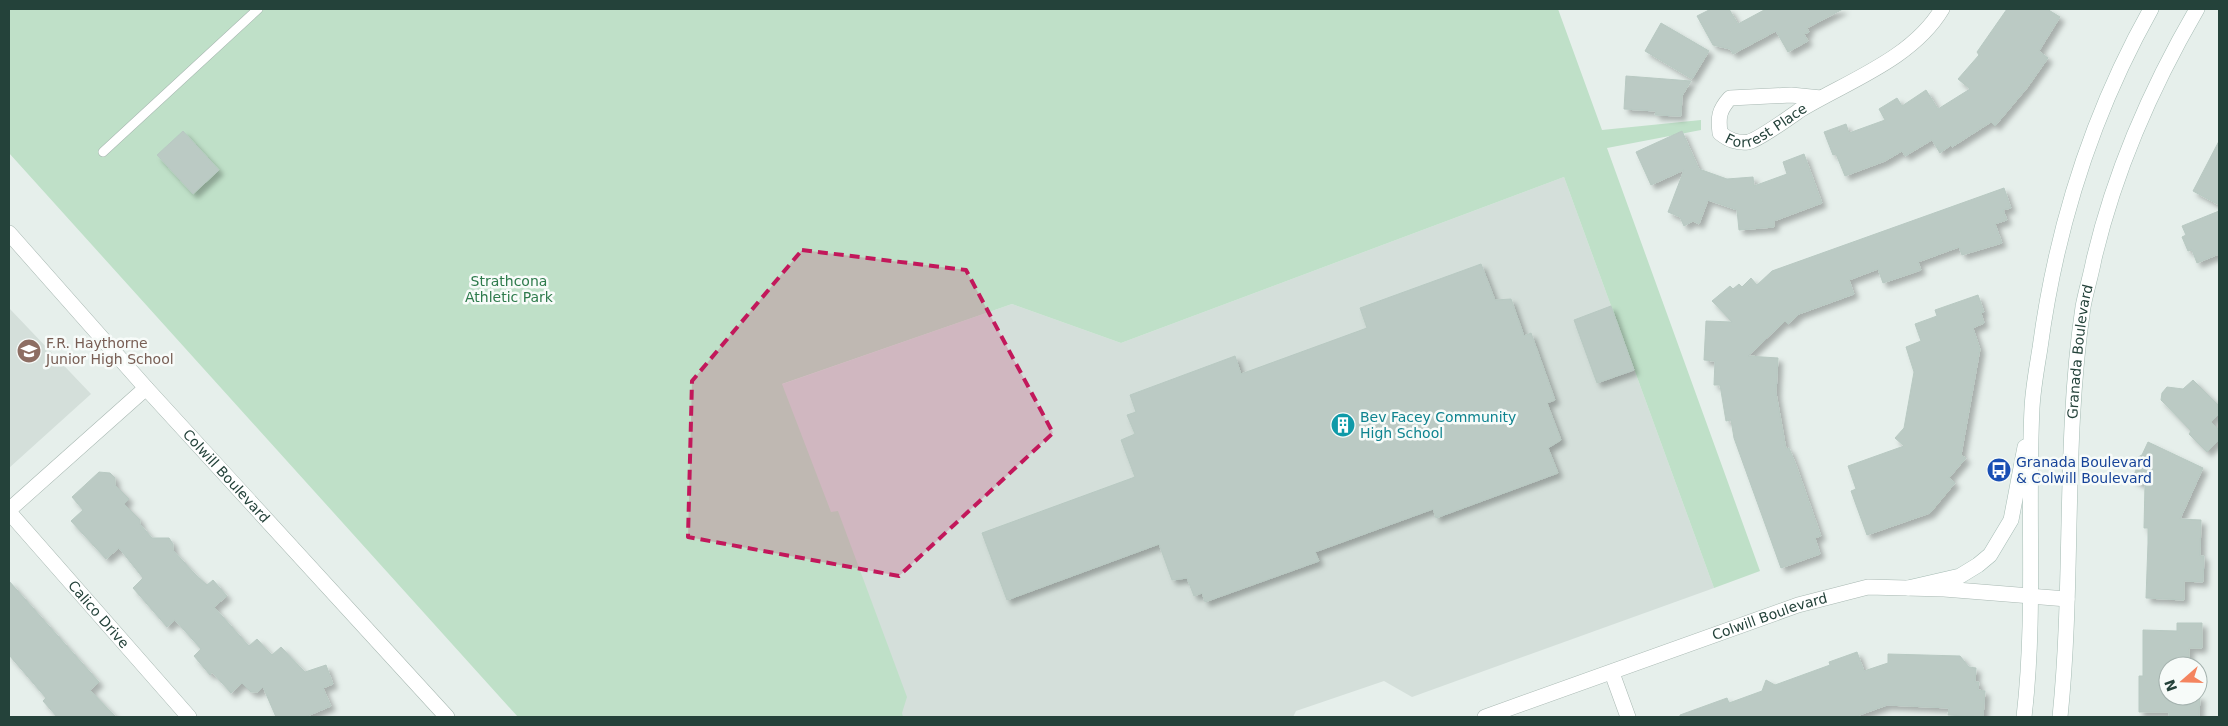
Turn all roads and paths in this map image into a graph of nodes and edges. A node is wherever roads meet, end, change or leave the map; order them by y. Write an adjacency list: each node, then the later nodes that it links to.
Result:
1 (258, 9): 6 (lane)
2 (1942, 9): 5 (street, Forrest Place)
3 (2151, 9): 10 (street)
4 (2197, 9): 14 (street, Granada Boulevard)
5 (1821, 98): 5 (street, Forrest Place)
6 (103, 152)
7 (9, 232): 8 (street, Colwill Boulevard)
8 (15, 249): 9 (street, Colwill Boulevard)
9 (146, 388): 11 (street, Calico Drive); 17 (street, Colwill Boulevard)
10 (2032, 406): 12 (street); 13 (street)
11 (9, 511): 16 (street, Calico Drive)
12 (1908, 588): 13 (street, Colwill Boulevard); 15 (street, Colwill Boulevard)
13 (2030, 596): 14 (street, Colwill Boulevard); 20 (street)
14 (2068, 599): 21 (street, Granada Boulevard)
15 (1612, 673): 18 (street, Colwill Boulevard); 19 (street)
16 (189, 717)
17 (448, 717)
18 (1485, 717)
19 (1628, 717)
20 (2024, 717)
21 (2060, 717)

